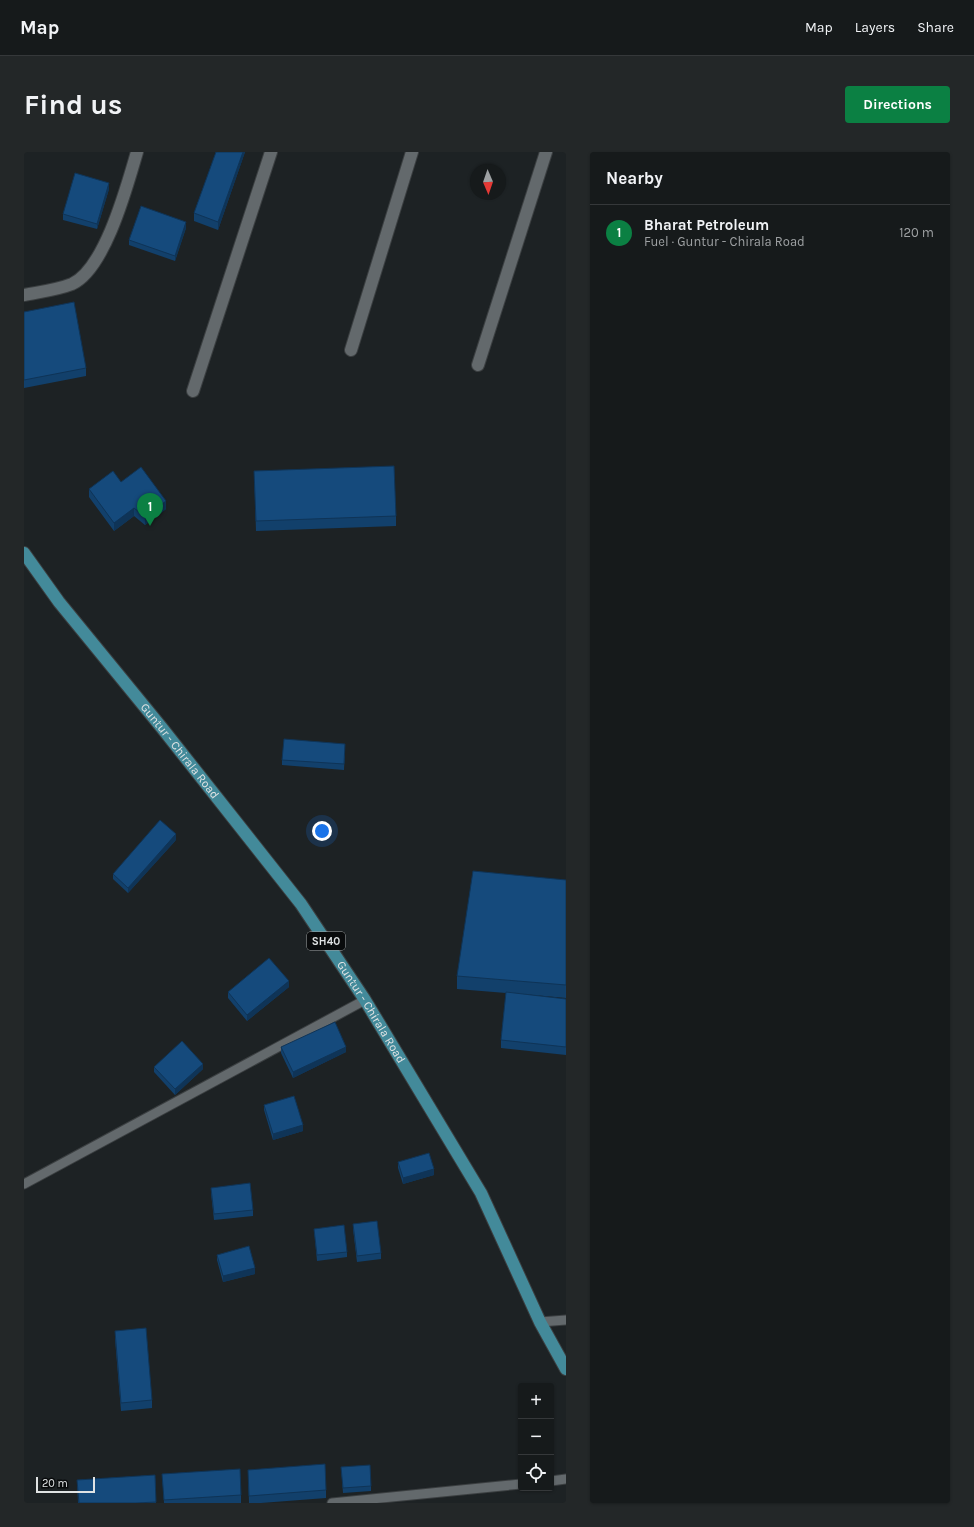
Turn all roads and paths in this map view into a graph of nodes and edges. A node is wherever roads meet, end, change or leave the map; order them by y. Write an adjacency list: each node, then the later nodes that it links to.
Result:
1 (137, 152): 5 (street)
2 (271, 152): 8 (street)
3 (412, 152): 6 (street)
4 (546, 152): 7 (street)
5 (24, 295)
6 (351, 350)
7 (478, 364)
8 (193, 391)
9 (24, 553): 10 (main road, Guntur - Chirala Road / SH40)
10 (365, 1000): 11 (lane); 13 (main road, Guntur - Chirala Road / SH40)
11 (24, 1184)
12 (566, 1320): 13 (lane)
13 (540, 1322): 14 (main road, Guntur - Chirala Road / SH40)
14 (566, 1369)
15 (566, 1479): 16 (lane)
16 (554, 1481)
17 (518, 1484): 18 (lane)
18 (332, 1503)

